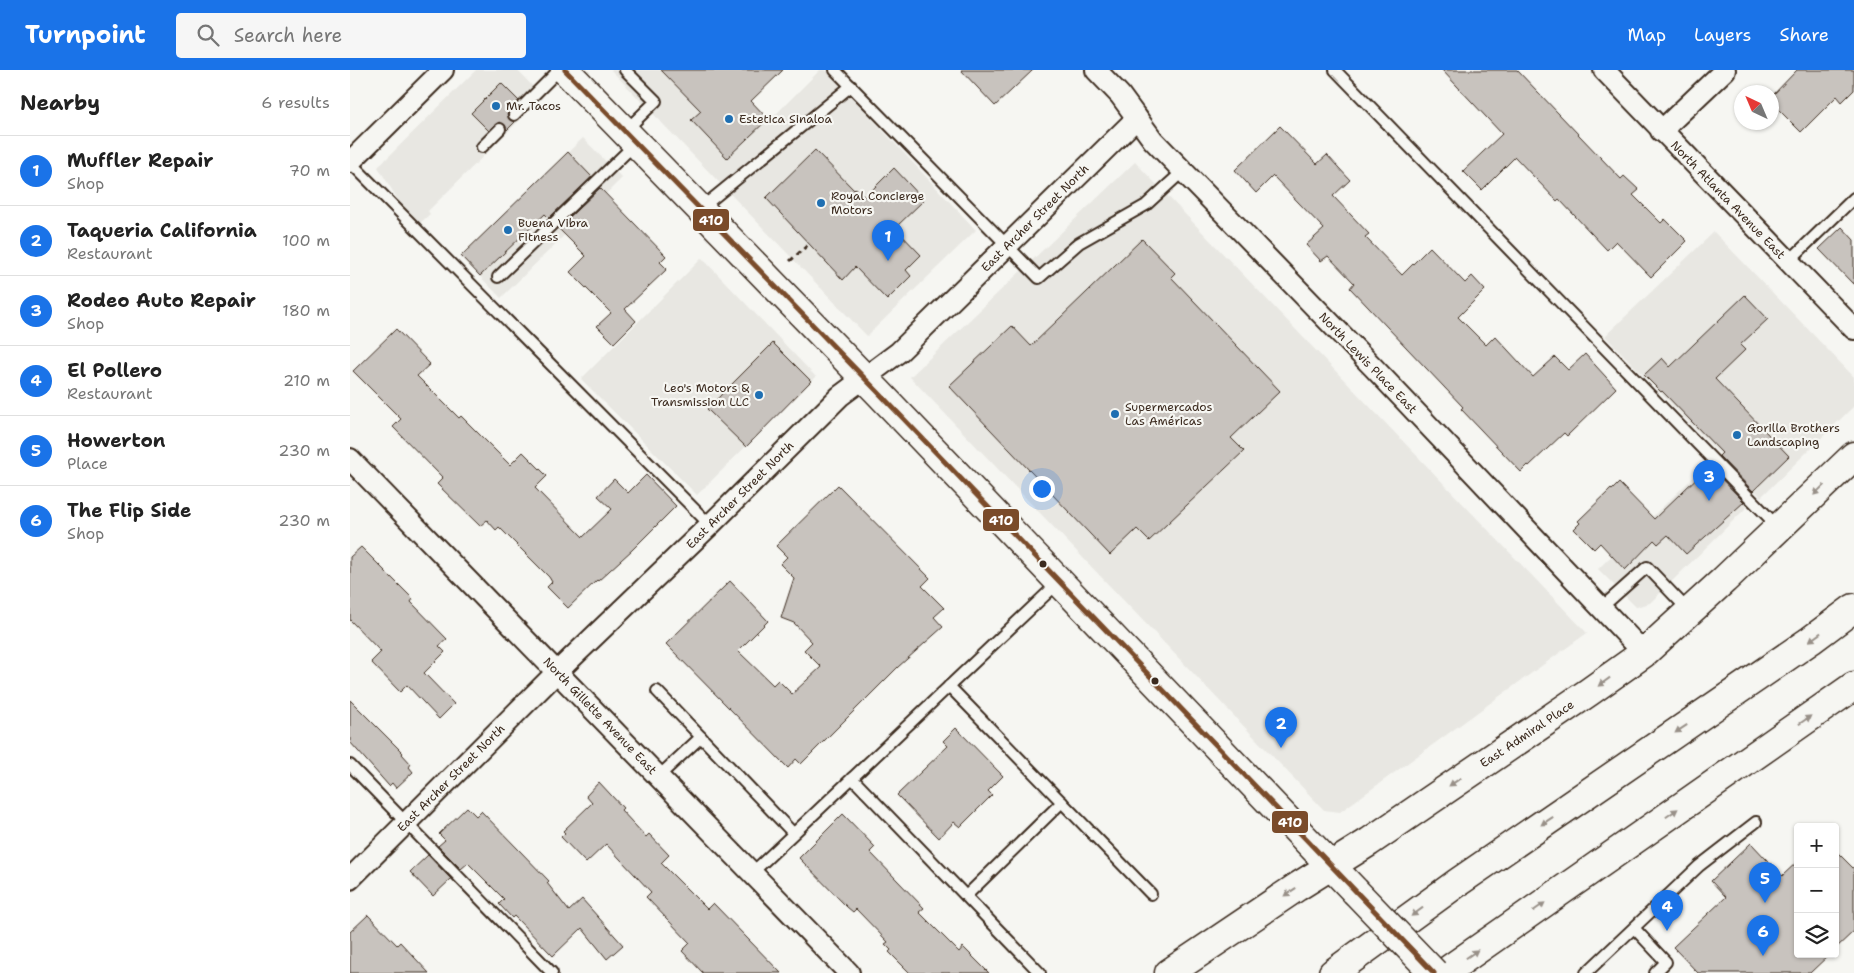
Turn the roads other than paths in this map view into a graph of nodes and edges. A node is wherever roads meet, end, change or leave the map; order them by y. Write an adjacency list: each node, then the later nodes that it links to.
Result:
1 (443, 70): 17 (street)
2 (559, 70): 11 (lane)
3 (565, 70): 15 (main road)
4 (625, 70): 15 (lane)
5 (835, 70): 10 (lane)
6 (1096, 70): 12 (street, North Lewis Place East)
7 (1335, 70): 29 (lane)
8 (1604, 70): 14 (street, North Atlanta Avenue East)
9 (1725, 70): 14 (street)
10 (850, 86): 20 (lane); 21 (lane)
11 (514, 115)
12 (1137, 118): 18 (street, North Lewis Place East); 21 (street, East Archer Street North)
13 (500, 129): 16 (lane)
14 (1662, 131): 22 (street, North Atlanta Avenue East)
15 (630, 137): 20 (main road); 23 (lane)
16 (482, 147)
17 (350, 162): 28 (lane)
18 (1183, 171): 21 (lane); 31 (street, North Lewis Place East)
19 (1854, 198): 22 (lane)
20 (700, 209): 25 (main road)
21 (1007, 246): 25 (street, East Archer Street North)
22 (1788, 262): 24 (street, North Atlanta Avenue East)
23 (498, 277)
24 (1854, 329)
25 (865, 378): 28 (street, East Archer Street North); 30 (main road)
26 (1854, 456): 29 (main road, East Admiral Place, one-way to 29)
27 (350, 458): 35 (street, North Gillette Avenue East)
28 (710, 525): 35 (street, East Archer Street North)
29 (1779, 528): 33 (main road, East Admiral Place)
30 (1059, 582): 36 (lane); 47 (main road)
31 (1601, 608): 33 (lane); 34 (street, North Lewis Place East)
32 (1854, 608): 57 (main road, one-way to 57)
33 (1689, 612): 34 (main road, East Admiral Place)
34 (1644, 653): 47 (main road, East Admiral Place, one-way to 47)
35 (557, 672): 41 (street, North Gillette Avenue East); 45 (street, East Archer Street North)
36 (949, 686): 42 (lane); 43 (lane)
37 (1854, 686): 59 (main road, one-way to 37)
38 (657, 691): 39 (lane)
39 (701, 737): 41 (lane); 46 (lane)
40 (350, 765): 45 (lane)
41 (659, 776): 48 (street, North Gillette Avenue East)
42 (852, 778): 46 (lane); 51 (lane)
43 (1062, 802): 50 (lane); 51 (lane)
44 (1756, 822): 52 (lane)
45 (406, 823): 49 (street, East Archer Street North); 53 (lane)
46 (793, 833): 48 (lane)
47 (1331, 865): 56 (main road, East Admiral Place, one-way to 56); 58 (main road, bridge)
48 (752, 873): 54 (street, North Gillette Avenue East)
49 (350, 879)
50 (1152, 894)
51 (966, 896): 55 (lane)
52 (1634, 928): 60 (lane); 61 (lane)
53 (552, 973)
54 (849, 973)
55 (1040, 973)
56 (1169, 973)
57 (1333, 973)
58 (1434, 973)
59 (1444, 973)
60 (1586, 973)
61 (1655, 973)

